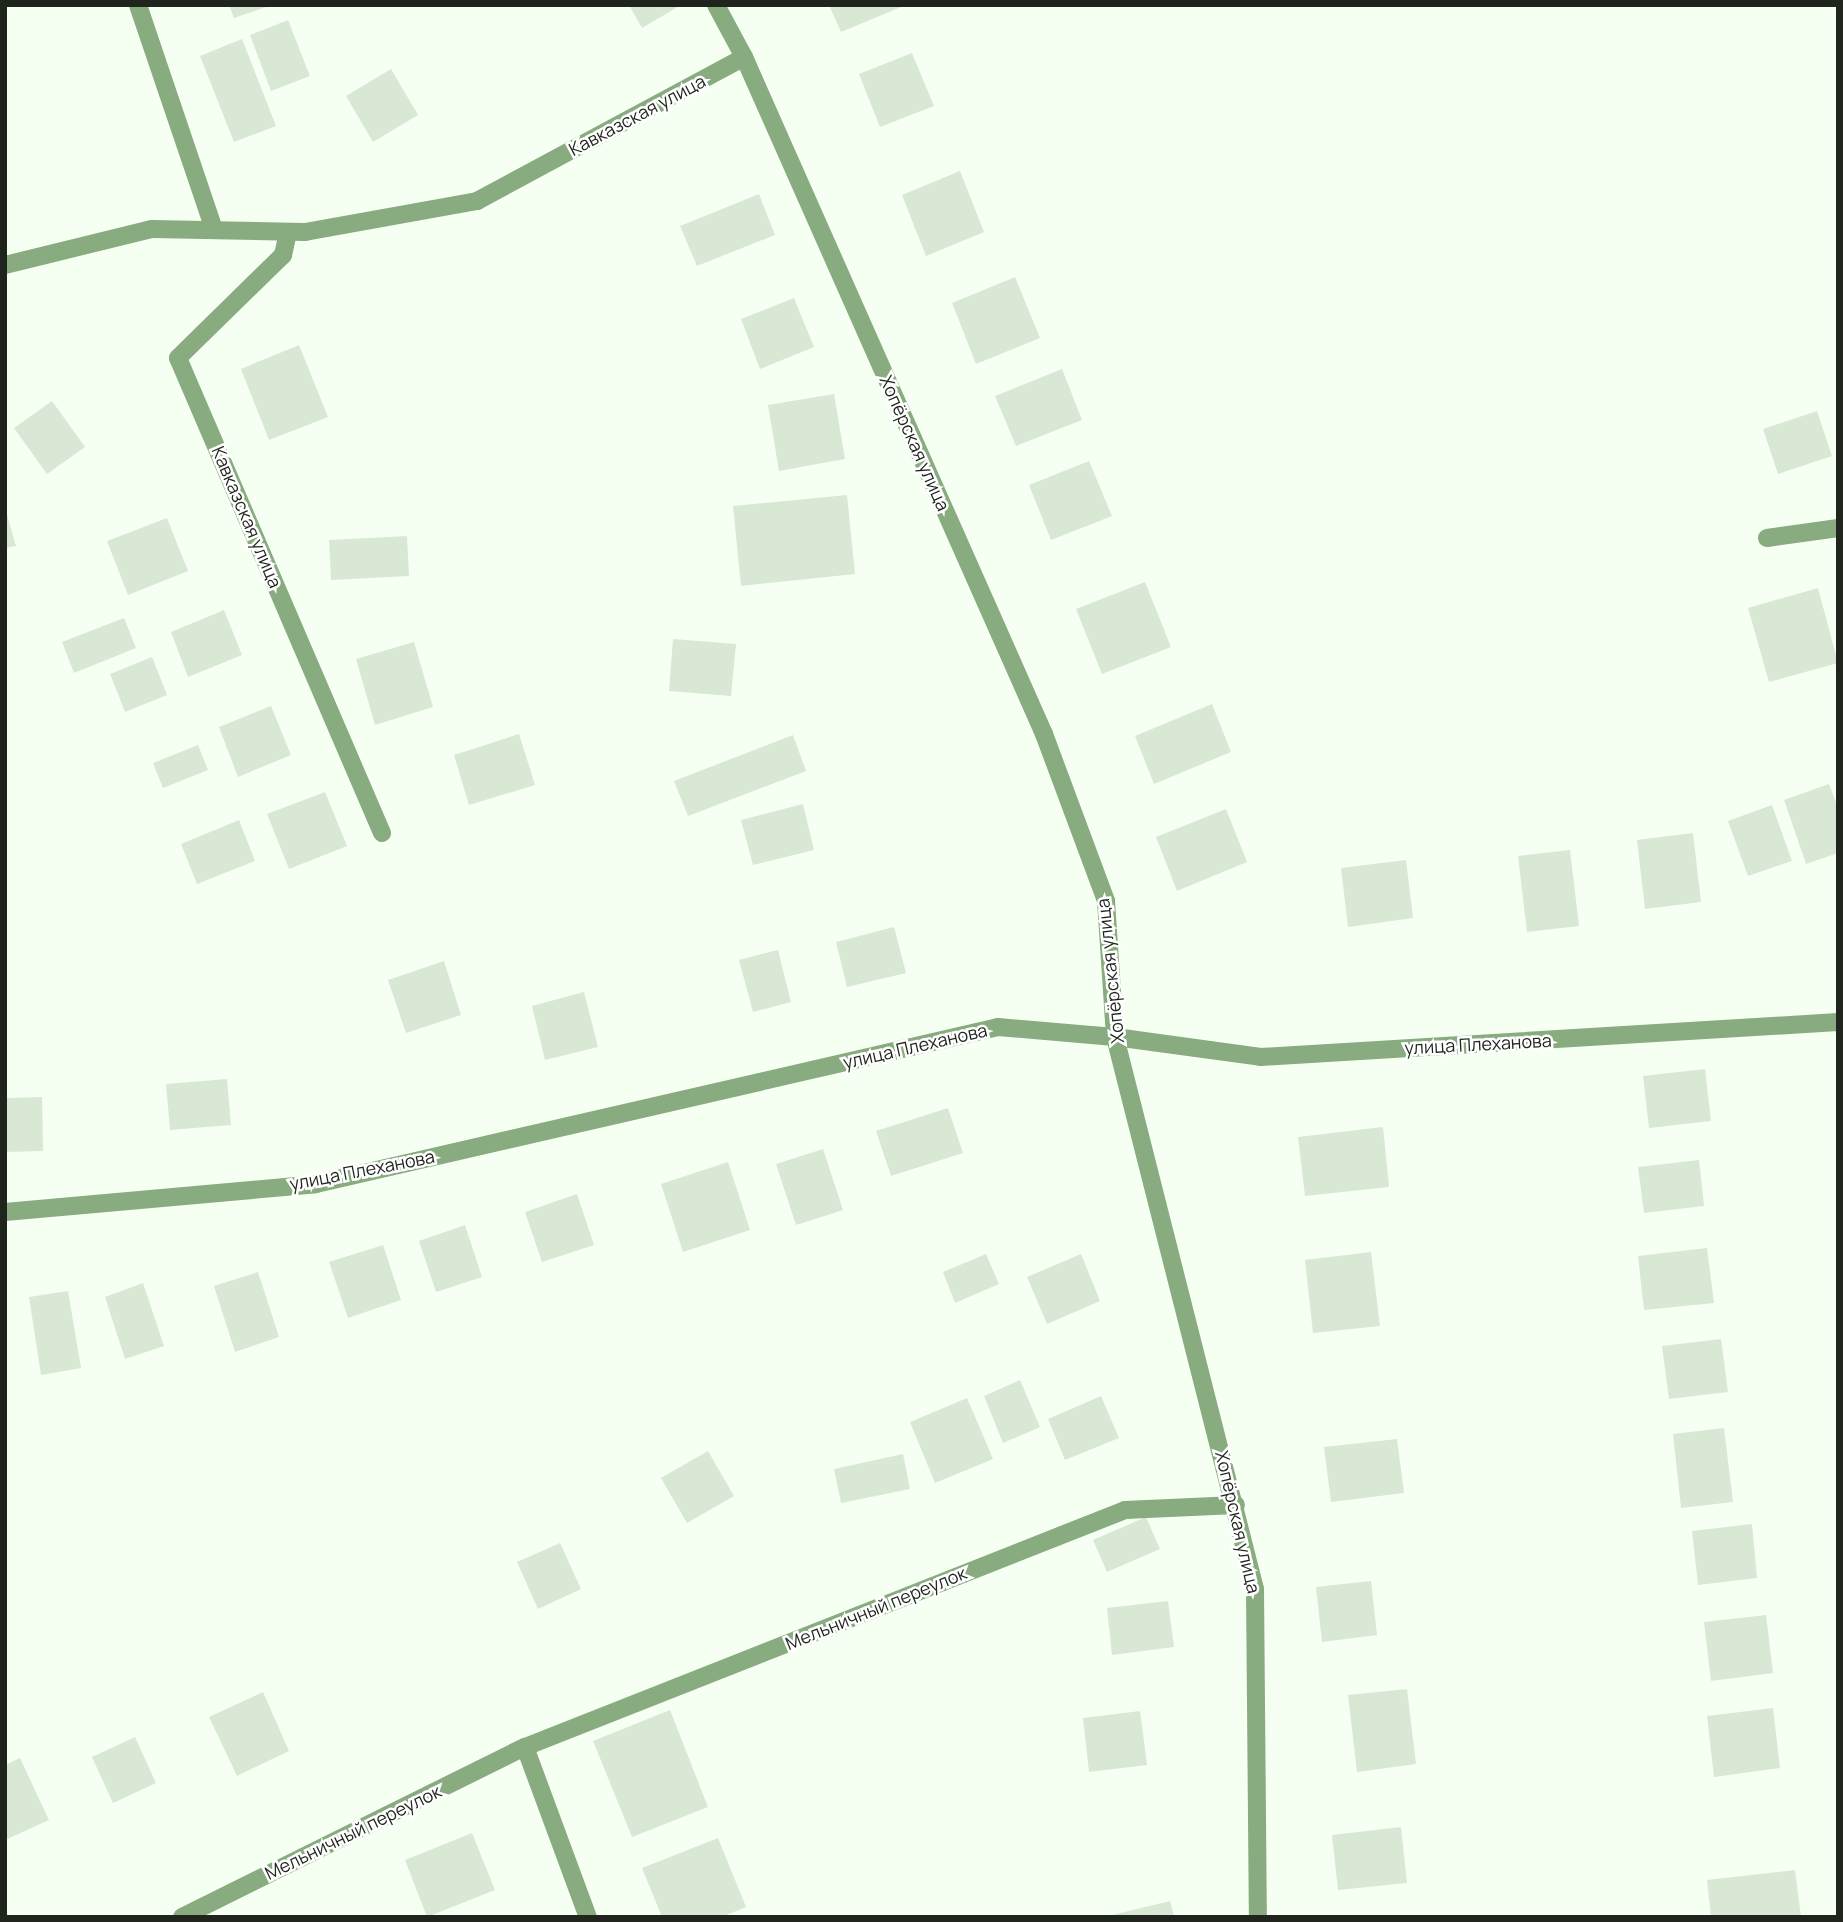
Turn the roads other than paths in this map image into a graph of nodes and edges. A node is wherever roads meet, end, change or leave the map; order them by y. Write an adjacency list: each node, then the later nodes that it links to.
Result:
1 (138, 5): 4 (street)
2 (716, 5): 3 (street, Хопёрская улица)
3 (744, 57): 5 (street, Кавказская улица); 11 (street, Хопёрская улица)
4 (214, 230): 5 (street, Кавказская улица); 6 (street, Кавказская улица)
5 (288, 232): 9 (street, Кавказская улица)
6 (5, 265)
7 (1838, 528): 8 (street)
8 (1767, 538)
9 (382, 833)
10 (1838, 1022): 11 (street, улица Плеханова)
11 (1115, 1037): 12 (street, улица Плеханова); 13 (street, Хопёрская улица)
12 (5, 1212)
13 (1236, 1505): 14 (street, Мельничный переулок); 17 (street, Хопёрская улица)
14 (525, 1747): 15 (street, Мельничный переулок); 16 (street)
15 (182, 1917)
16 (588, 1917)
17 (1258, 1917)

